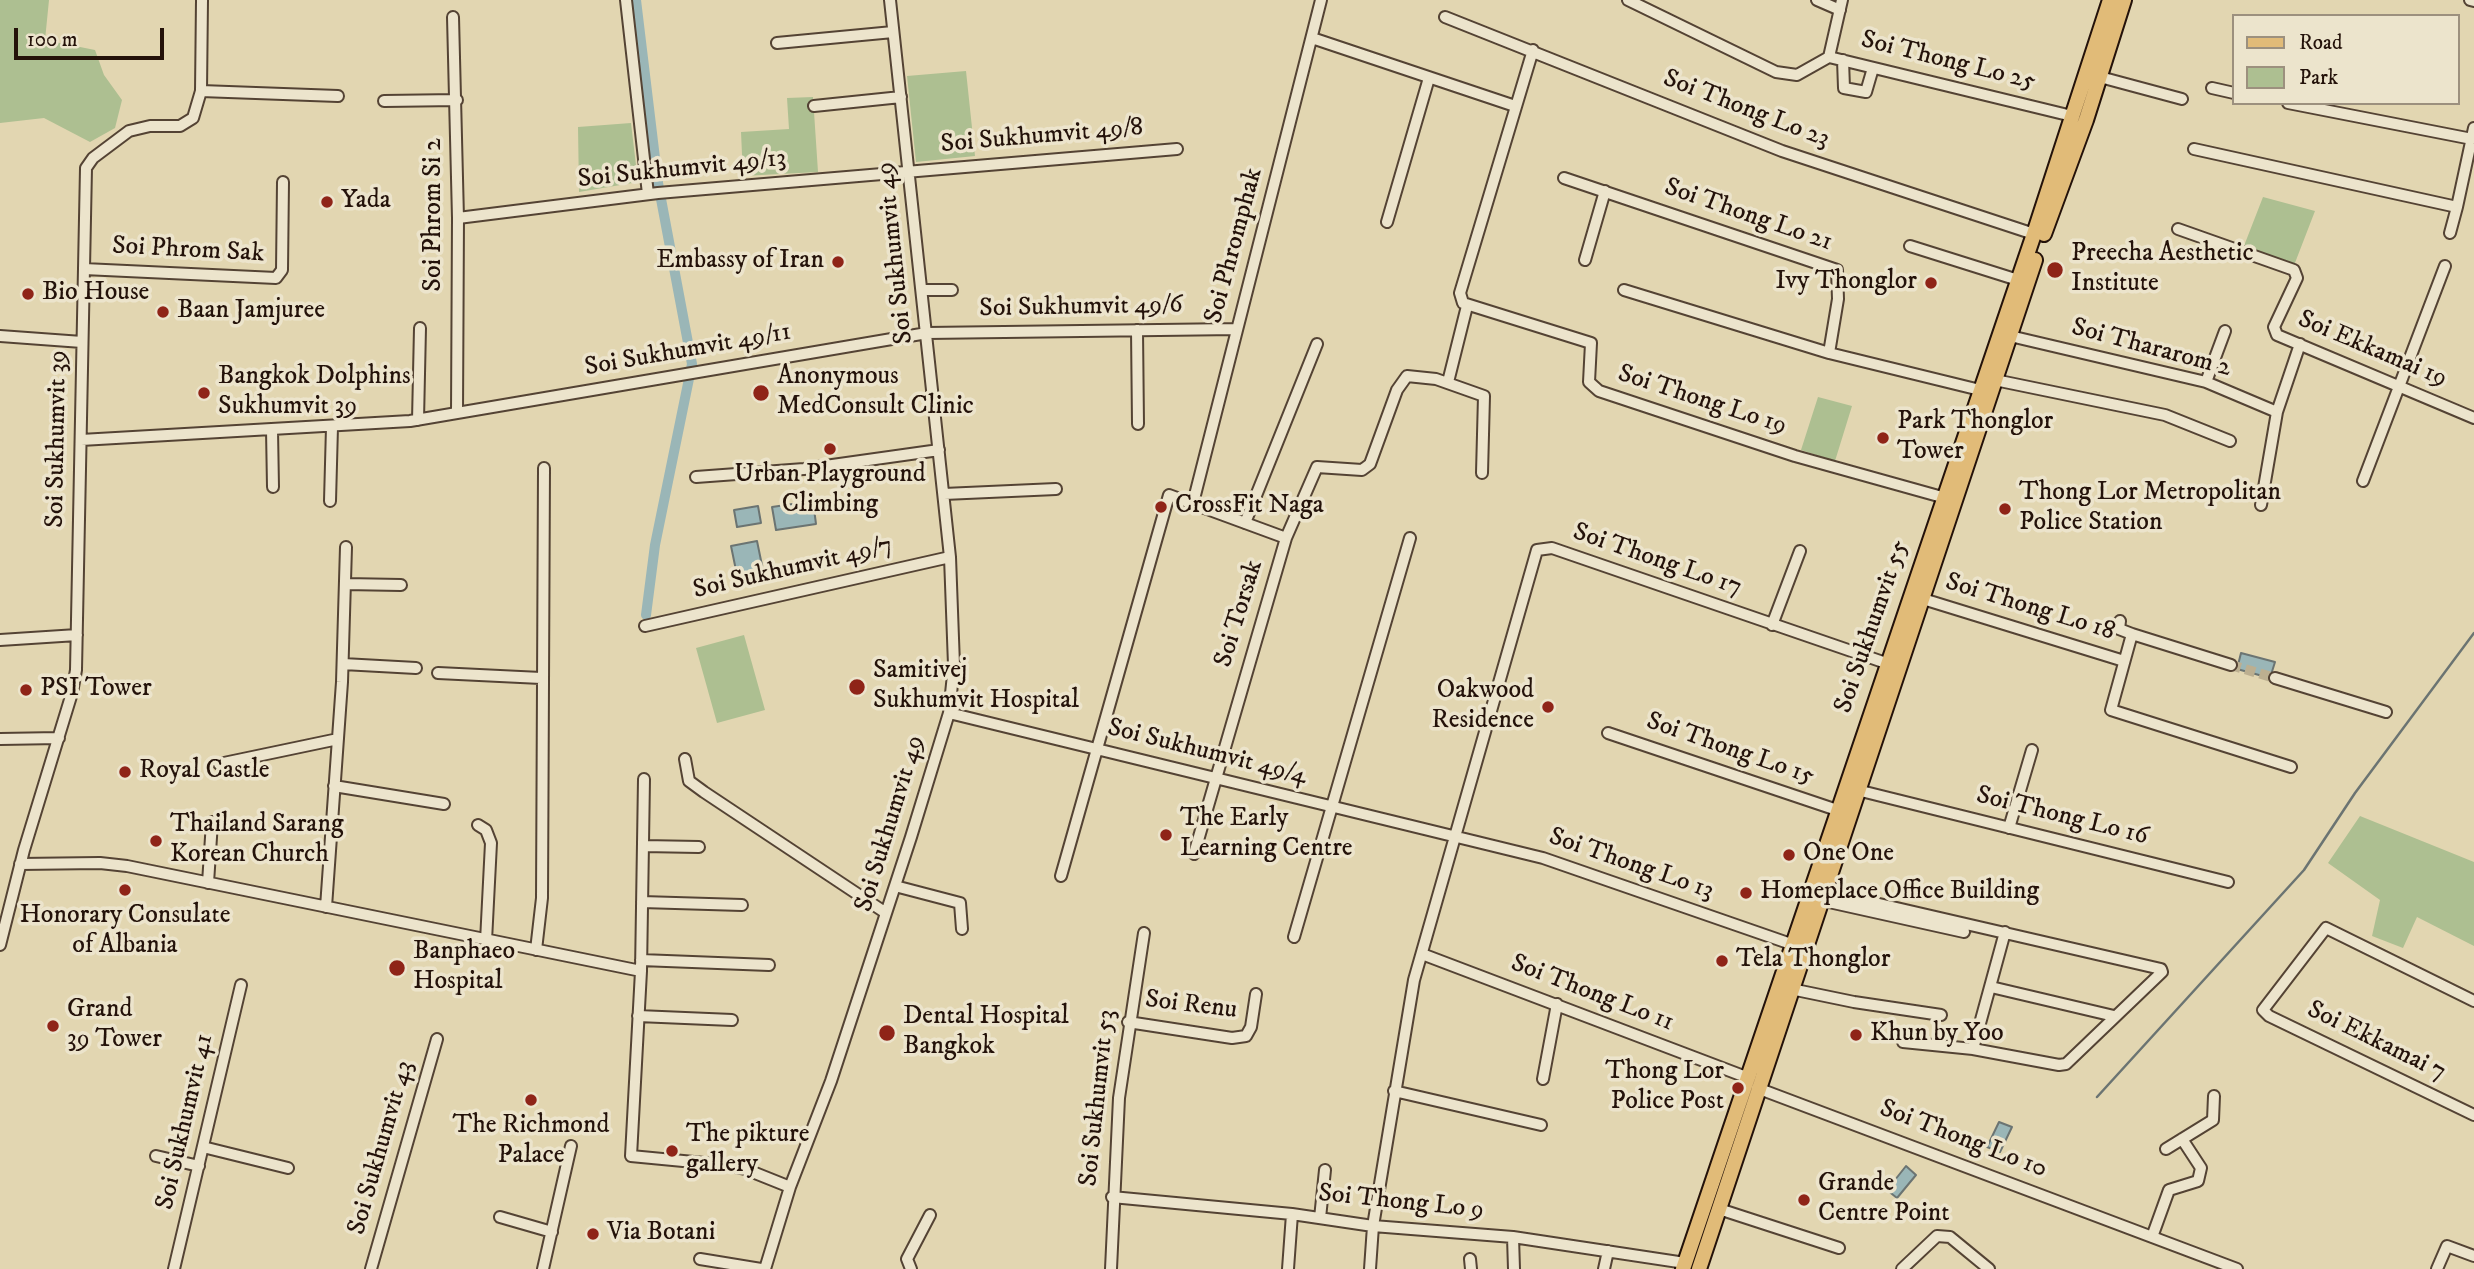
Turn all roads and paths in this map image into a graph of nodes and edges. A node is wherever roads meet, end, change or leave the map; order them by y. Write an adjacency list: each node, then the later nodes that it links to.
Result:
1 (202, 0): 22 (street, Soi Sukhumvit 39)
2 (626, 0): 41 (street)
3 (890, 0): 12 (street, Soi Sukhumvit 49)
4 (1321, 0): 13 (street, Soi Phromphak)
5 (1629, 0): 16 (street)
6 (1817, 0): 9 (street)
7 (2110, 0): 32 (main road, Soi Sukhumvit 55)
8 (2124, 0): 19 (main road, Soi Sukhumvit 55)
9 (1841, 5): 16 (street, Soi Thong Lo 25)
10 (453, 17): 27 (street, Soi Phrom Si 2)
11 (1445, 17): 15 (street, Soi Thong Lo 23)
12 (893, 32): 14 (street); 25 (street, Soi Sukhumvit 49)
13 (1312, 38): 20 (street); 58 (street, Soi Phromphak)
14 (777, 43)
15 (1533, 50): 31 (street); 47 (street, Soi Thong Lo 23)
16 (1829, 57): 17 (street, Soi Thong Lo 25)
17 (1843, 60): 18 (street, Soi Thong Lo 25); 18 (street)
18 (1873, 68): 32 (street, Soi Thong Lo 25)
19 (2100, 77): 26 (street); 32 (main road, Soi Sukhumvit 55)
20 (1429, 78): 31 (street); 44 (street)
21 (2212, 88): 23 (street)
22 (201, 91): 24 (street); 51 (street, Soi Sukhumvit 39)
23 (2232, 93)
24 (338, 96)
25 (901, 97): 30 (street); 37 (street, Soi Sukhumvit 49)
26 (2182, 99)
27 (457, 100): 28 (street); 43 (street, Soi Phrom Si 2)
28 (384, 101)
29 (2298, 105): 34 (street)
30 (814, 106)
31 (1515, 106): 56 (street)
32 (2079, 118): 47 (main road, Soi Sukhumvit 55)
33 (2474, 128): 34 (street)
34 (2472, 139): 42 (street)
35 (1177, 149): 37 (street, Soi Sukhumvit 49/8)
36 (2194, 149): 42 (street)
37 (910, 172): 41 (street, Soi Sukhumvit 49/13); 53 (street, Soi Sukhumvit 49)
38 (1564, 178): 40 (street, Soi Thong Lo 21)
39 (283, 182): 51 (street, Soi Phrom Sak)
40 (1605, 191): 49 (street); 67 (street, Soi Thong Lo 21)
41 (648, 194): 43 (street, Soi Sukhumvit 49/13)
42 (2457, 207): 46 (street)
43 (458, 218): 73 (street, Soi Phrom Si 2)
44 (1387, 222)
45 (2178, 229): 66 (street, Soi Ekkamai 19)
46 (2450, 233)
47 (2038, 236): 52 (main road, Soi Sukhumvit 55); 63 (main road, Soi Sukhumvit 55)
48 (1910, 246): 52 (street)
49 (1585, 260)
50 (2445, 266): 70 (street)
51 (84, 269): 64 (street, Soi Sukhumvit 39)
52 (2018, 280): 63 (main road, Soi Sukhumvit 55)
53 (922, 290): 54 (street); 61 (street, Soi Sukhumvit 49)
54 (952, 290)
55 (1624, 290): 67 (street)
56 (1467, 306): 68 (street); 89 (street, Soi Thong Lo 19)
57 (420, 328): 75 (street)
58 (1236, 329): 59 (street, Soi Sukhumvit 49/6); 91 (street, Soi Phromphak)
59 (1138, 330): 61 (street, Soi Sukhumvit 49/6); 76 (street)
60 (2225, 331): 69 (street)
61 (927, 333): 73 (street, Soi Sukhumvit 49/11); 81 (street, Soi Sukhumvit 49)
62 (0, 335): 64 (street)
63 (2005, 335): 69 (street, Soi Thararom 2); 71 (main road, Soi Sukhumvit 55)
64 (82, 342): 79 (street, Soi Sukhumvit 39)
65 (1317, 344): 93 (street)
66 (2300, 344): 70 (street, Soi Ekkamai 19); 72 (street)
67 (1829, 353): 71 (street)
68 (1448, 382): 83 (street); 94 (street, Soi Torsak)
69 (2206, 382): 72 (street, Soi Thararom 2)
70 (2400, 386): 74 (street, Soi Ekkamai 19); 85 (street)
71 (1989, 388): 80 (street); 89 (main road, Soi Sukhumvit 55)
72 (2277, 412): 92 (street)
73 (457, 413): 75 (street, Soi Sukhumvit 49/11)
74 (2474, 418)
75 (418, 420): 77 (street, Soi Sukhumvit 49/11)
76 (1138, 424)
77 (332, 427): 78 (street, Soi Sukhumvit 49/11); 90 (street)
78 (272, 430): 79 (street, Soi Sukhumvit 49/11); 86 (street)
79 (80, 440): 106 (street, Soi Sukhumvit 39)
80 (2230, 441)
81 (939, 450): 84 (street); 88 (street, Soi Sukhumvit 49)
82 (544, 468): 115 (street)
83 (1482, 472)
84 (696, 477)
85 (2363, 481)
86 (273, 488)
87 (1056, 489): 88 (street)
88 (944, 494): 98 (street, Soi Sukhumvit 49)
89 (1949, 499): 101 (main road, Soi Sukhumvit 55)
90 (330, 501)
91 (1193, 503): 93 (street); 123 (street)
92 (2261, 505)
93 (1245, 523): 94 (street)
94 (1286, 538): 128 (street, Soi Torsak)
95 (1410, 538): 133 (street)
96 (346, 547): 99 (street)
97 (1800, 551): 103 (street)
98 (950, 557): 104 (street, Soi Sukhumvit 49/7); 118 (street, Soi Sukhumvit 49)
99 (345, 584): 100 (street); 110 (street)
100 (401, 585)
101 (1916, 596): 108 (street, Soi Thong Lo 18); 109 (main road, Soi Sukhumvit 55); 112 (main road, Soi Sukhumvit 55)
102 (2120, 621): 105 (street)
103 (1772, 625): 109 (street, Soi Thong Lo 17); 138 (street, Soi Thong Lo 17)
104 (645, 626)
105 (2132, 634): 108 (street); 111 (street)
106 (77, 635): 107 (street); 120 (street, Soi Sukhumvit 39)
107 (0, 640)
108 (2124, 661): 127 (street)
109 (1886, 663): 112 (main road); 131 (main road, Soi Sukhumvit 55)
110 (342, 664): 113 (street); 122 (street)
111 (2231, 665)
112 (1901, 666): 131 (main road, Soi Sukhumvit 55)
113 (416, 668)
114 (438, 673): 115 (street)
115 (541, 678): 160 (street)
116 (2275, 678): 117 (street)
117 (2386, 712)
118 (949, 713): 123 (street, Soi Sukhumvit 49/4); 146 (street, Soi Sukhumvit 49)
119 (1608, 733): 134 (street, Soi Thong Lo 15)
120 (58, 738): 121 (street); 142 (street, Soi Sukhumvit 39)
121 (0, 739)
122 (338, 739): 126 (street); 130 (street)
123 (1096, 749): 128 (street, Soi Sukhumvit 49/4); 143 (street)
124 (2032, 750): 137 (street)
125 (685, 759): 151 (street)
126 (219, 764)
127 (2291, 767)
128 (1216, 778): 133 (street, Soi Sukhumvit 49/4); 141 (street, Soi Torsak)
129 (644, 779): 139 (street)
130 (334, 786): 132 (street); 150 (street)
131 (1851, 788): 134 (main road, Soi Sukhumvit 55); 137 (street, Soi Thong Lo 16)
132 (444, 804)
133 (1333, 807): 138 (street, Soi Sukhumvit 49/4); 156 (street)
134 (1843, 813): 147 (main road, Soi Sukhumvit 55); 159 (main road, Soi Sukhumvit 55)
135 (212, 822): 145 (street)
136 (478, 825): 157 (street)
137 (2009, 828): 144 (street, Soi Thong Lo 16)
138 (1454, 836): 159 (street, Soi Thong Lo 13); 161 (street)
139 (643, 846): 140 (street); 148 (street)
140 (699, 847)
141 (1194, 854)
142 (20, 864): 145 (street); 158 (street, Soi Sukhumvit 39)
143 (1061, 876)
144 (2228, 881)
145 (208, 883): 150 (street)
146 (895, 886): 151 (street, Soi Sukhumvit 49); 152 (street)
147 (1821, 896): 153 (street); 154 (street); 159 (main road, Soi Sukhumvit 55)
148 (642, 902): 149 (street); 163 (street)
149 (742, 905)
150 (326, 907): 157 (street)
151 (887, 913): 193 (street, Soi Sukhumvit 49)
152 (962, 929)
153 (1964, 932)
154 (2005, 932): 165 (street); 172 (street)
155 (1144, 933): 174 (street, Soi Sukhumvit 53)
156 (1294, 937)
157 (486, 941): 160 (street)
158 (0, 945)
159 (1798, 946): 166 (main road, Soi Sukhumvit 55); 178 (main road, Soi Sukhumvit 55)
160 (536, 950): 163 (street)
161 (1422, 954): 169 (street, Soi Thong Lo 11); 181 (street)
162 (769, 965): 163 (street)
163 (641, 966): 171 (street)
164 (241, 985): 187 (street, Soi Sukhumvit 41)
165 (1991, 987): 172 (street); 177 (street)
166 (1791, 989): 170 (street); 180 (main road, Soi Sukhumvit 55)
167 (1256, 993): 174 (street, Soi Renu)
168 (2474, 1001): 183 (street, Soi Ekkamai 7)
169 (1557, 1004): 178 (street, Soi Thong Lo 11); 179 (street)
170 (1941, 1015)
171 (638, 1016): 173 (street); 193 (street)
172 (2114, 1016): 177 (street)
173 (732, 1020)
174 (1128, 1021): 194 (street, Soi Sukhumvit 53)
175 (437, 1039): 211 (street, Soi Sukhumvit 43)
176 (1903, 1042): 177 (street)
177 (1973, 1049)
178 (1745, 1077): 180 (main road); 208 (main road, Soi Sukhumvit 55)
179 (1543, 1079)
180 (1757, 1088): 195 (main road, Soi Sukhumvit 55); 203 (street, Soi Thong Lo 10)
181 (1394, 1091): 184 (street); 200 (street)
182 (2214, 1096): 185 (street)
183 (2474, 1115)
184 (1541, 1125)
185 (2182, 1139): 188 (street); 203 (street)
186 (571, 1146): 201 (street)
187 (203, 1147): 190 (street, Soi Sukhumvit 41); 191 (street)
188 (2166, 1149)
189 (156, 1156): 190 (street)
190 (199, 1166): 210 (street, Soi Sukhumvit 41)
191 (288, 1168)
192 (1325, 1170): 199 (street)
193 (790, 1187): 213 (street, Soi Sukhumvit 49)
194 (1112, 1197): 196 (street, Soi Thong Lo 9); 215 (street, Soi Sukhumvit 53)
195 (1719, 1209): 204 (street); 209 (main road, Soi Sukhumvit 55)
196 (1292, 1214): 199 (street, Soi Thong Lo 9); 216 (street)
197 (930, 1215): 214 (street)
198 (500, 1217): 201 (street)
199 (1320, 1218): 200 (street, Soi Thong Lo 9)
200 (1373, 1226): 202 (street, Soi Thong Lo 9); 217 (street)
201 (552, 1232): 212 (street)
202 (1513, 1237): 205 (street, Soi Thong Lo 9); 218 (street)
203 (2152, 1237): 222 (street, Soi Thong Lo 10)
204 (1839, 1248)
205 (1608, 1251): 208 (street, Soi Thong Lo 9); 219 (street)
206 (2474, 1256): 223 (street)
207 (700, 1259): 213 (street)
208 (1684, 1266): 209 (main road)
209 (1699, 1268)
210 (174, 1269)
211 (371, 1269)
212 (543, 1269)
213 (763, 1269)
214 (911, 1269)
215 (1111, 1269)
216 (1288, 1269)
217 (1370, 1269)
218 (1514, 1269)
219 (1604, 1269)
220 (1902, 1269): 221 (street)
221 (1989, 1269)
222 (2237, 1269)
223 (2437, 1269)

